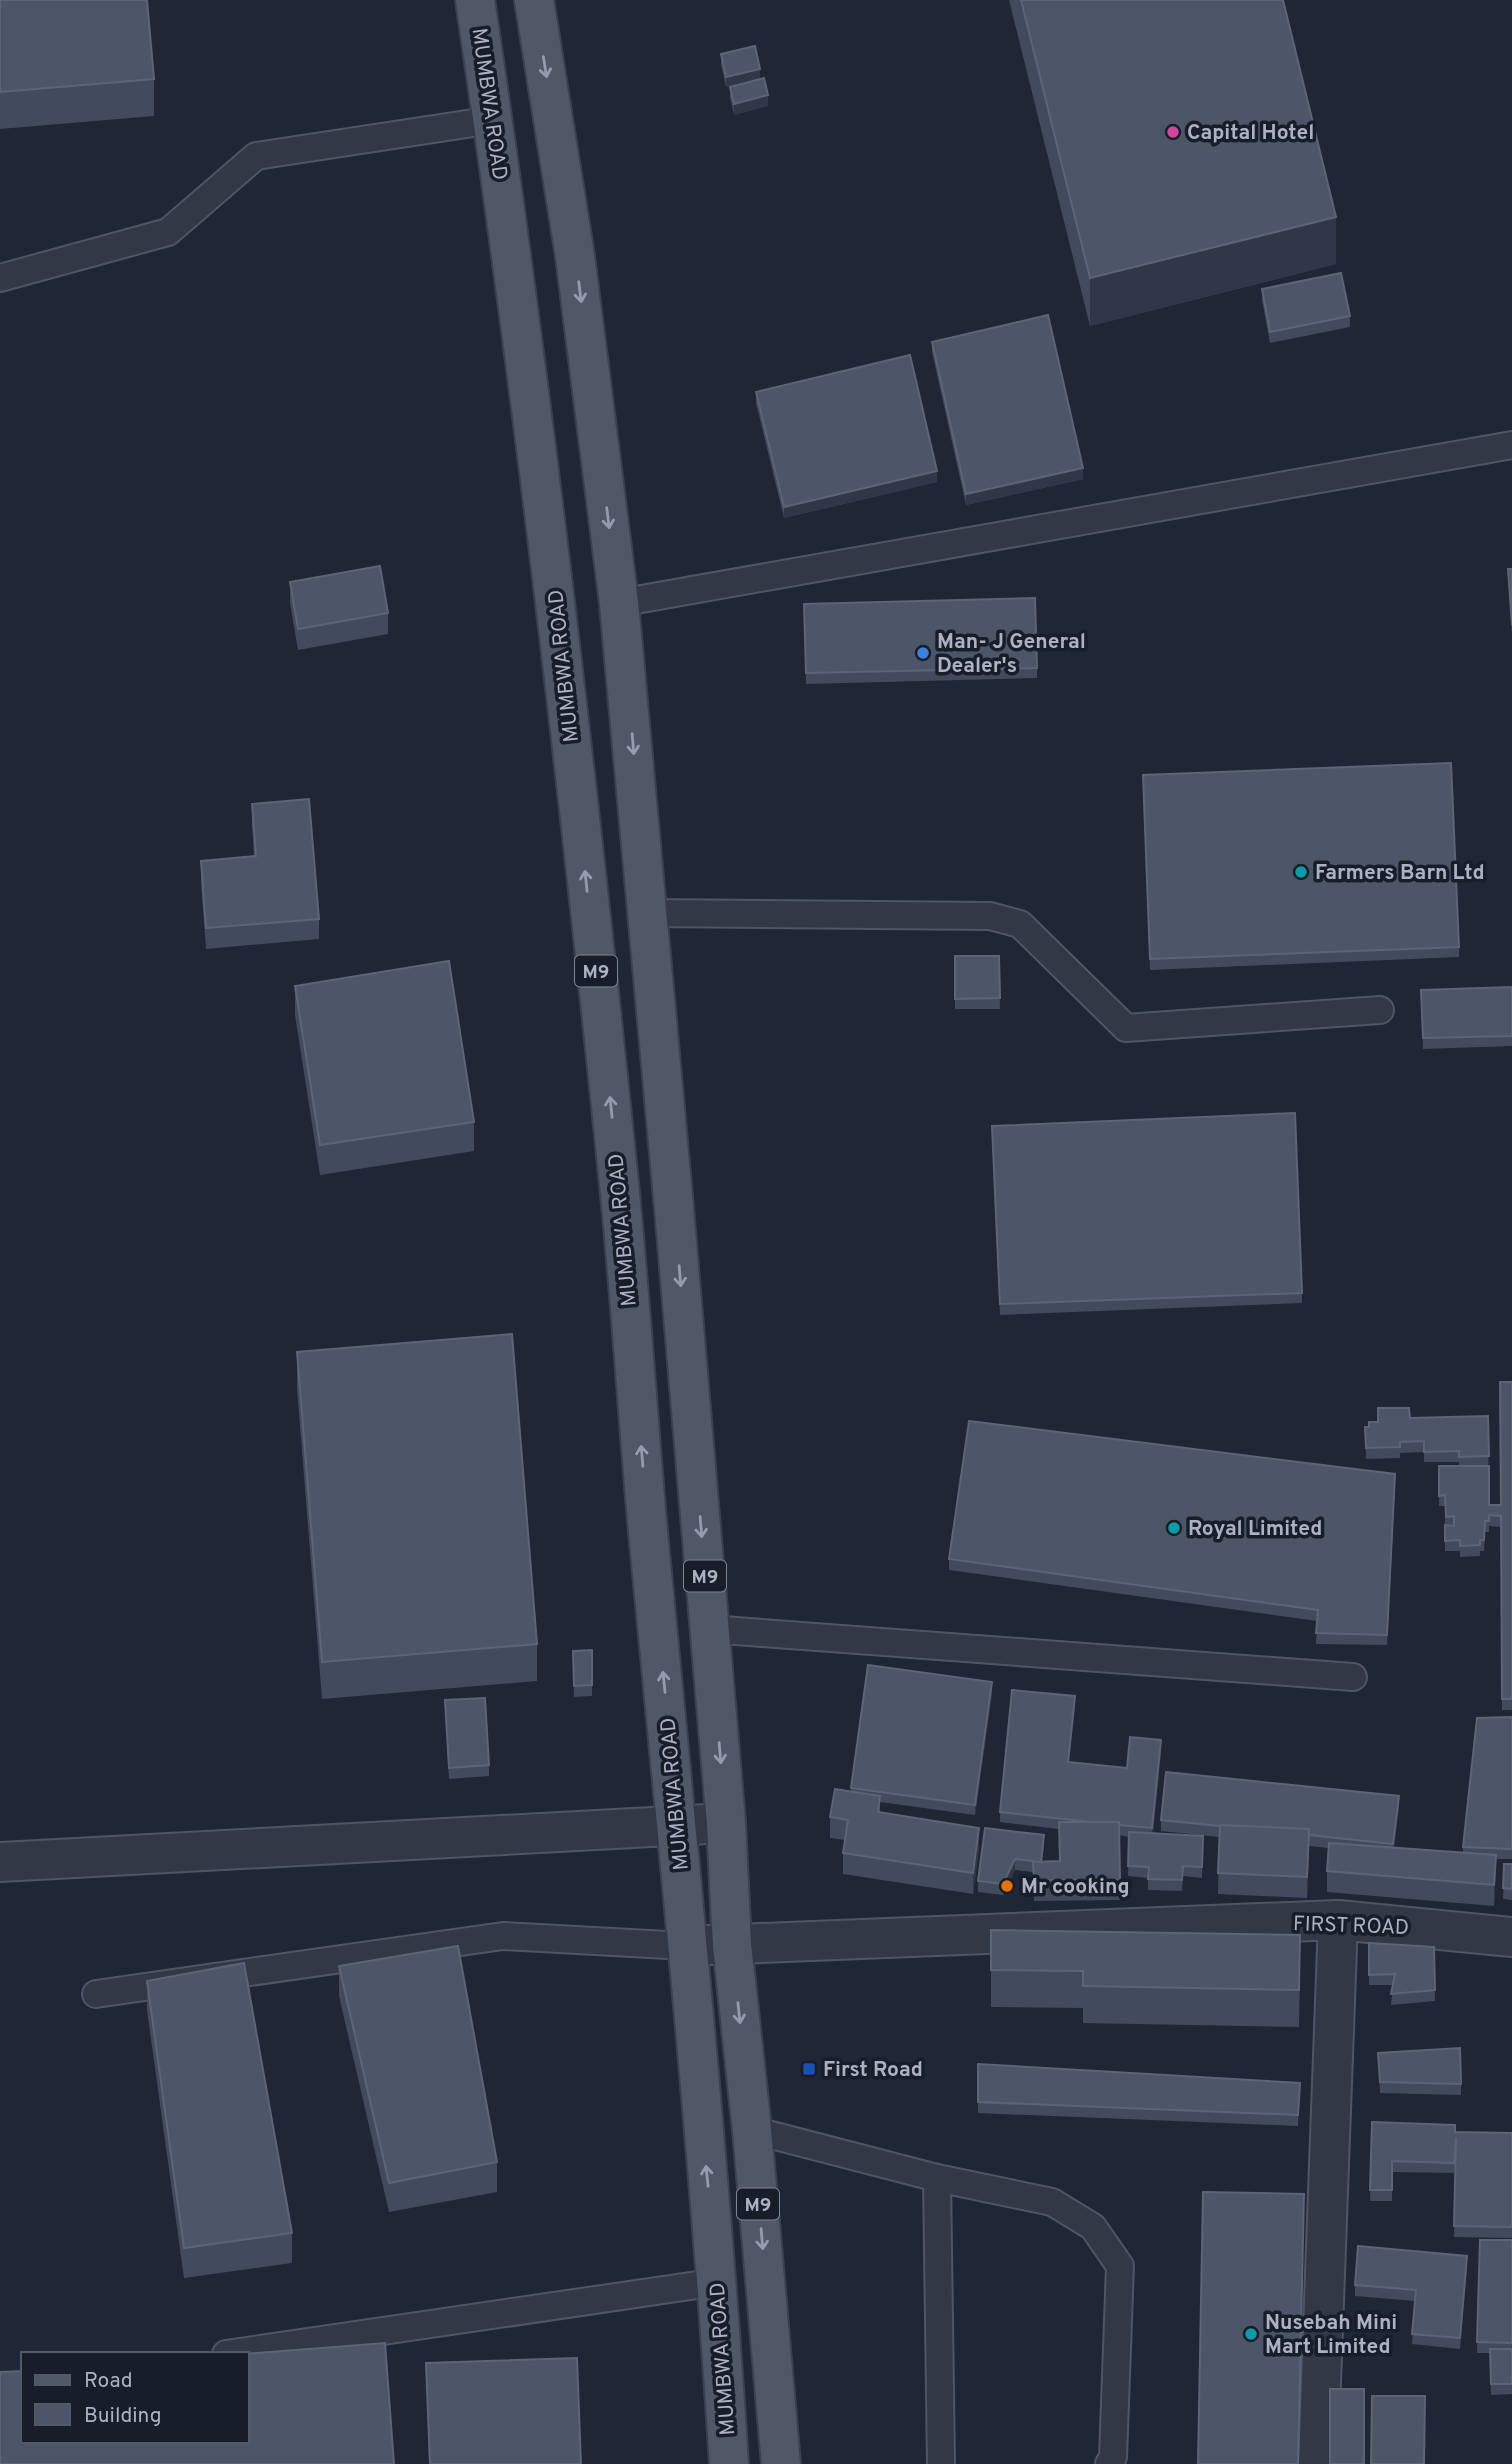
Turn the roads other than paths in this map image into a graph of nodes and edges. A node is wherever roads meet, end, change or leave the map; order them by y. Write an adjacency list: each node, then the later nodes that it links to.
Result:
1 (475, 0): 3 (main road, MUMBWA ROAD / M9)
2 (534, 0): 6 (main road, M9, one-way to 6)
3 (493, 120): 4 (lane); 12 (main road, MUMBWA ROAD / M9, one-way to 3)
4 (0, 278)
5 (1512, 445): 6 (lane)
6 (619, 603): 7 (main road, M9, one-way to 7)
7 (648, 914): 8 (lane); 9 (main road, M9, one-way to 9)
8 (1380, 1010)
9 (709, 1629): 10 (lane); 11 (main road, M9, one-way to 11)
10 (1353, 1677)
11 (726, 1823): 12 (street); 16 (main road, M9)
12 (678, 1826): 13 (street); 17 (main road, MUMBWA ROAD / M9)
13 (0, 1862)
14 (1338, 1920): 15 (street, FIRST ROAD); 16 (street, FIRST ROAD); 27 (street)
15 (1512, 1937)
16 (732, 1945): 17 (street, FIRST ROAD); 19 (main road, M9, one-way to 19)
17 (686, 1946): 18 (lane); 21 (main road, MUMBWA ROAD / M9, one-way to 17)
18 (96, 1994)
19 (752, 2130): 20 (lane); 24 (main road, M9, one-way to 24)
20 (937, 2178): 25 (lane); 26 (lane)
21 (718, 2282): 22 (lane); 23 (main road, MUMBWA ROAD / M9)
22 (240, 2352)
23 (730, 2464)
24 (782, 2464)
25 (941, 2464)
26 (1109, 2464)
27 (1318, 2464)

